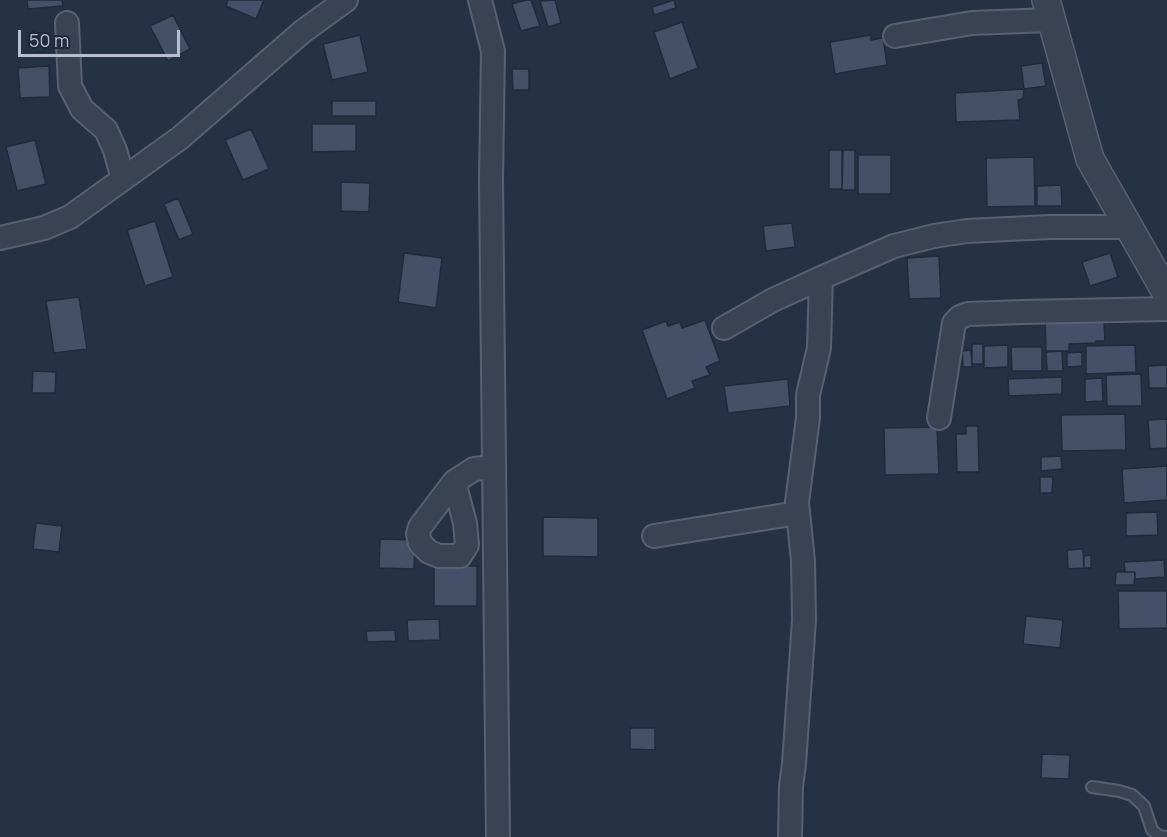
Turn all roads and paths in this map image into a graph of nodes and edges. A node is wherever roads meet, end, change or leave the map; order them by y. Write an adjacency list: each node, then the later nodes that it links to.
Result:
1 (346, 0): 6 (street)
2 (480, 0): 14 (street)
3 (1048, 10): 5 (street); 7 (street)
4 (67, 23): 6 (street)
5 (895, 36)
6 (123, 180): 8 (street)
7 (1127, 227): 9 (street); 10 (street)
8 (0, 238)
9 (821, 278): 12 (street); 16 (street)
10 (1167, 294)
11 (1167, 309): 13 (street)
12 (724, 328)
13 (939, 418)
14 (494, 467): 15 (street); 19 (street)
15 (454, 482)
16 (798, 513): 17 (street); 20 (street)
17 (654, 536)
18 (1092, 787): 21 (lane)
19 (498, 837)
20 (790, 837)
21 (1167, 837)

